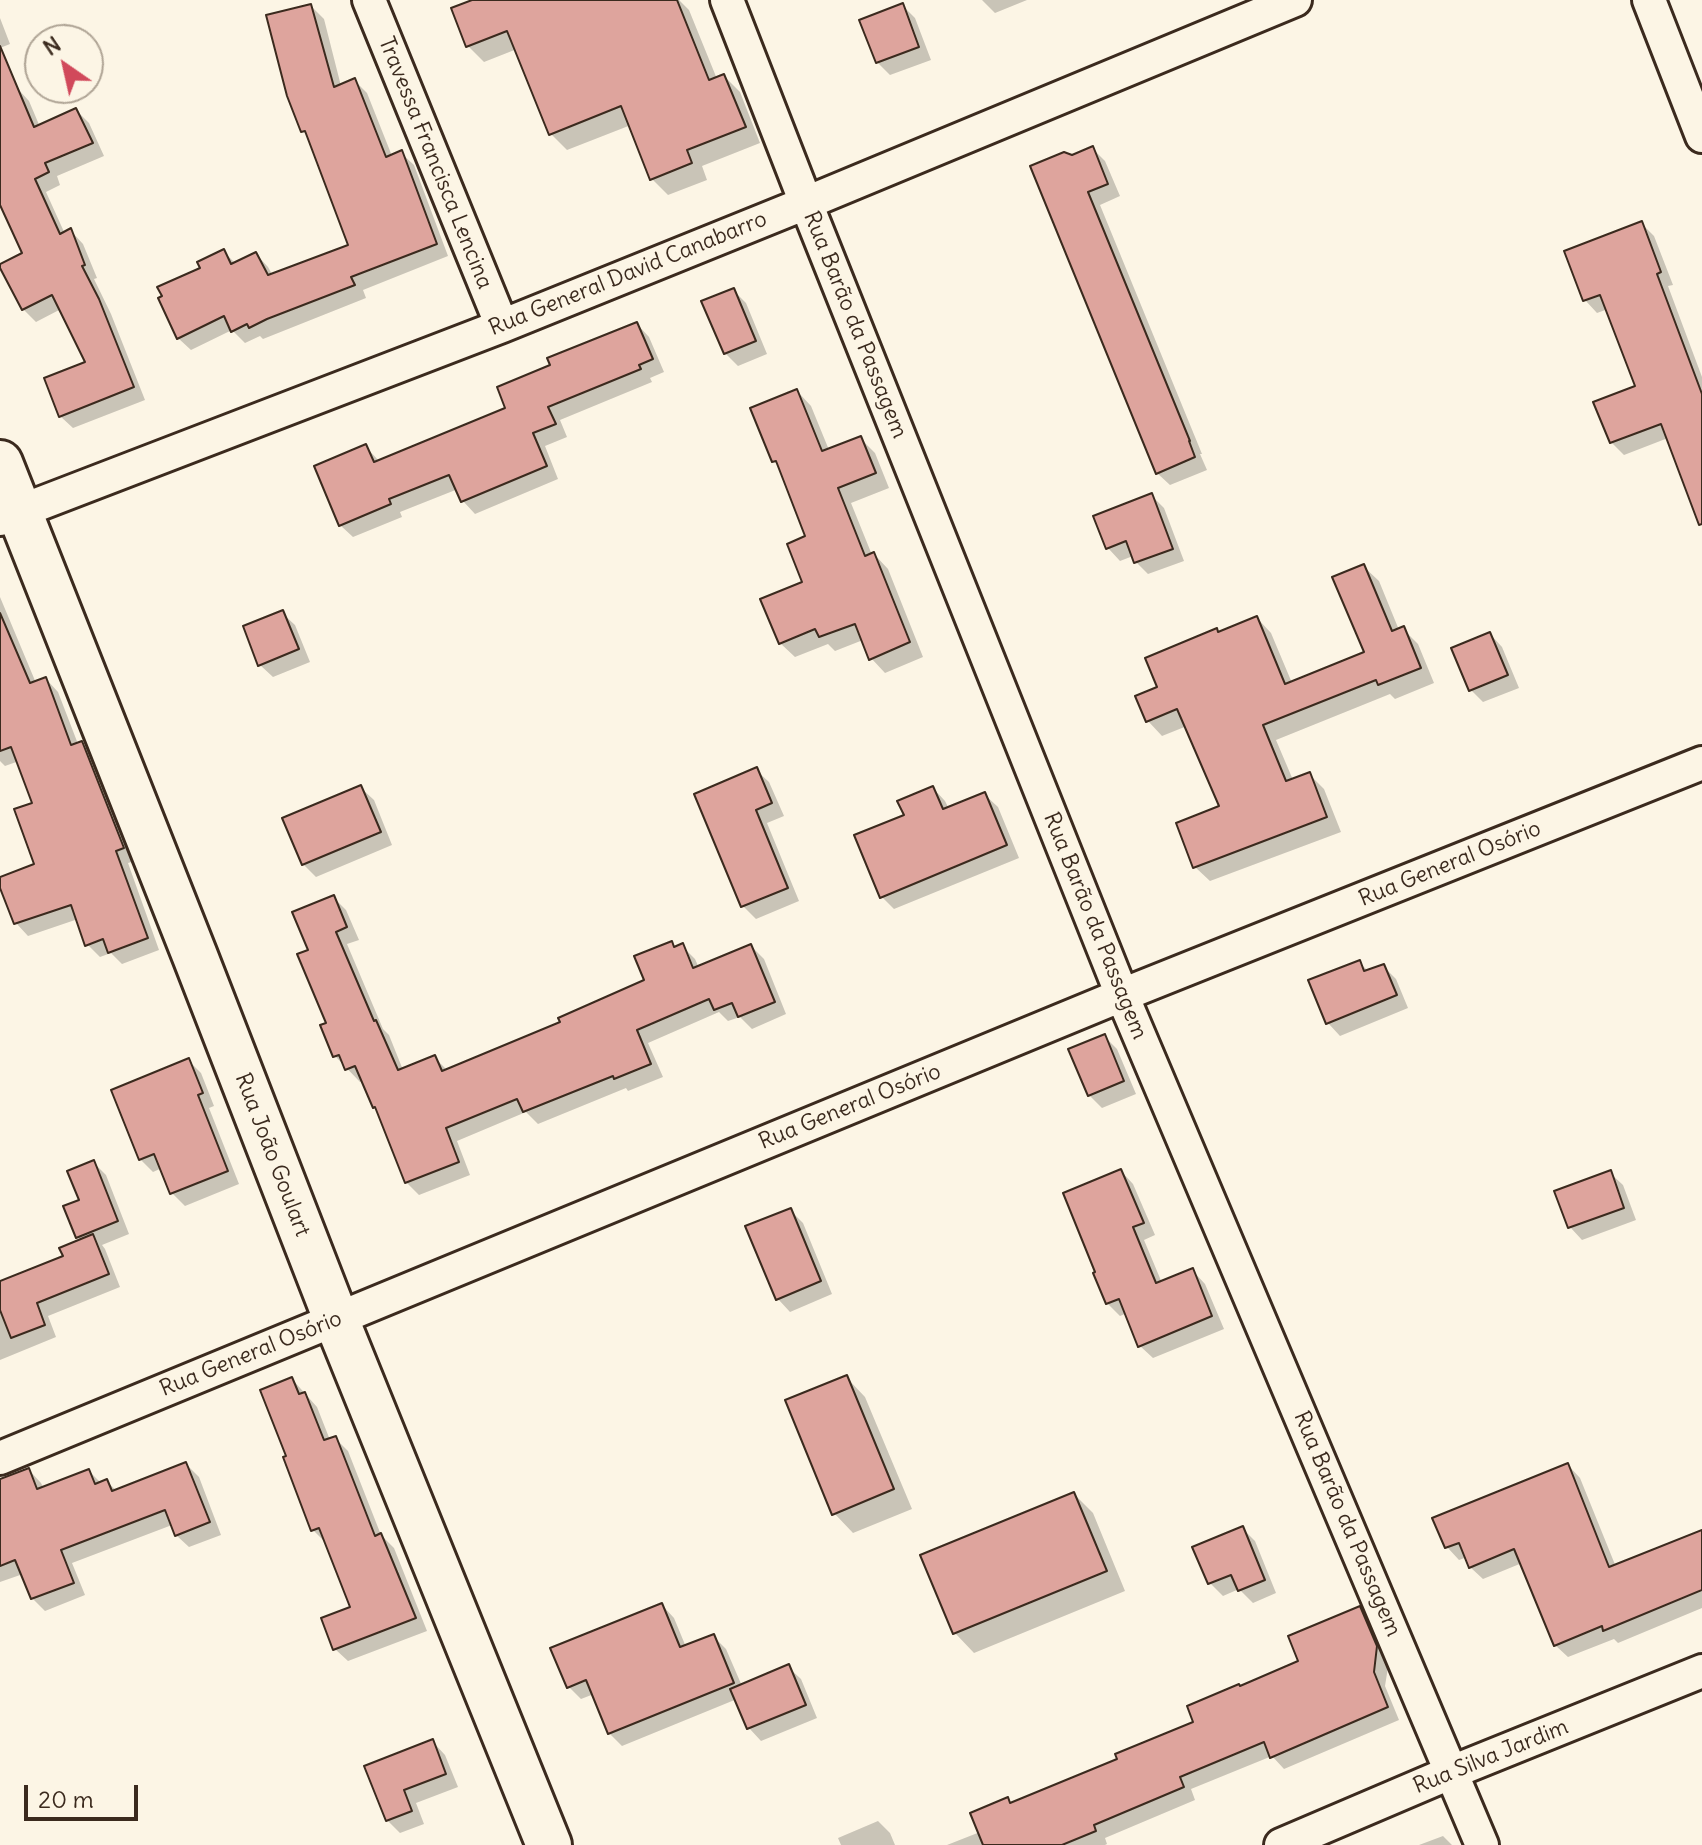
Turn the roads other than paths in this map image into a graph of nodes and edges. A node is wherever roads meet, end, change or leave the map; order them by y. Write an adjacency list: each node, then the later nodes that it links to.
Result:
1 (369, 0): 7 (street, Travessa Francisca Lencina)
2 (727, 0): 6 (street, Rua Barão da Passagem)
3 (1295, 0): 6 (street, Rua General David Canabarro)
4 (1649, 0): 5 (street)
5 (1702, 136)
6 (806, 203): 7 (street, Rua General David Canabarro); 11 (street, Rua Barão da Passagem)
7 (502, 326): 9 (street, Rua General David Canabarro)
8 (0, 463): 9 (street, Rua João Goulart)
9 (9, 515): 12 (street, Rua João Goulart)
10 (1702, 763): 11 (street, Rua General Osório)
11 (1122, 995): 12 (street, Rua General Osório); 15 (street, Rua Barão da Passagem)
12 (336, 1319): 13 (street, Rua General Osório); 16 (street, Rua João Goulart)
13 (0, 1458)
14 (1702, 1671): 15 (street, Rua Silva Jardim)
15 (1452, 1772): 17 (street, Rua Silva Jardim); 18 (street, Rua Barão da Passagem)
16 (549, 1845)
17 (1281, 1845)
18 (1482, 1845)

